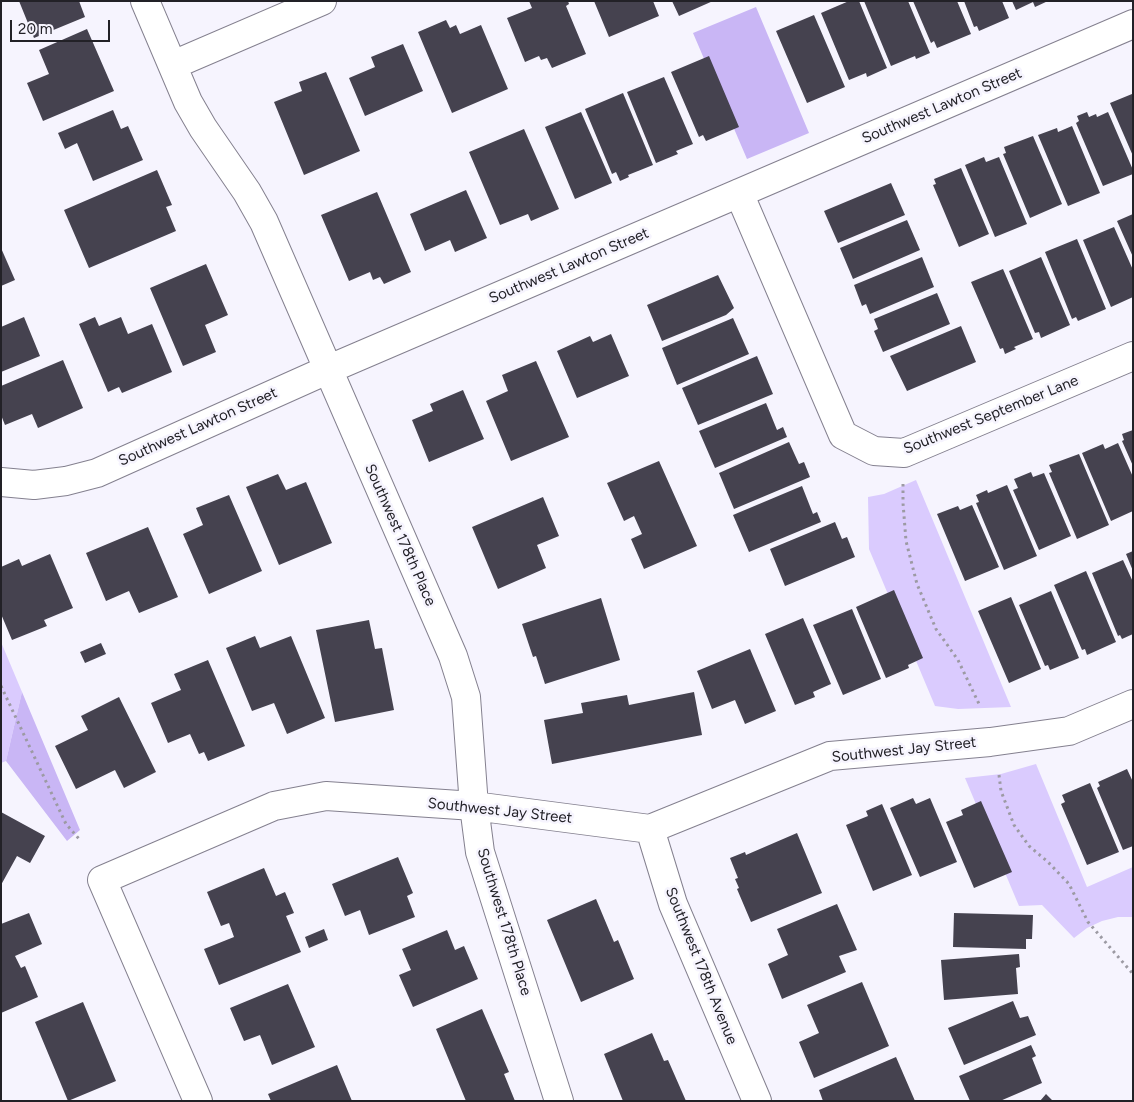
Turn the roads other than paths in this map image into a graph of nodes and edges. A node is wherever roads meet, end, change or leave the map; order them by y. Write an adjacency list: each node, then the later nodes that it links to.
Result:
1 (145, 1): 4 (street, Southwest 178th Place)
2 (322, 1): 4 (street)
3 (1133, 24): 5 (street, Southwest Lawton Street)
4 (173, 65): 7 (street, Southwest 178th Place)
5 (739, 193): 6 (street, Southwest September Lane); 7 (street, Southwest Lawton Street)
6 (1133, 356)
7 (327, 370): 8 (street, Southwest Lawton Street); 10 (street, Southwest 178th Place)
8 (1, 482)
9 (1133, 704): 11 (street, Southwest Jay Street)
10 (474, 806): 11 (street, Southwest Jay Street); 12 (street, Southwest Jay Street); 13 (street, Southwest 178th Place)
11 (650, 830): 14 (street, Southwest 178th Avenue)
12 (198, 1101)
13 (559, 1101)
14 (756, 1101)

